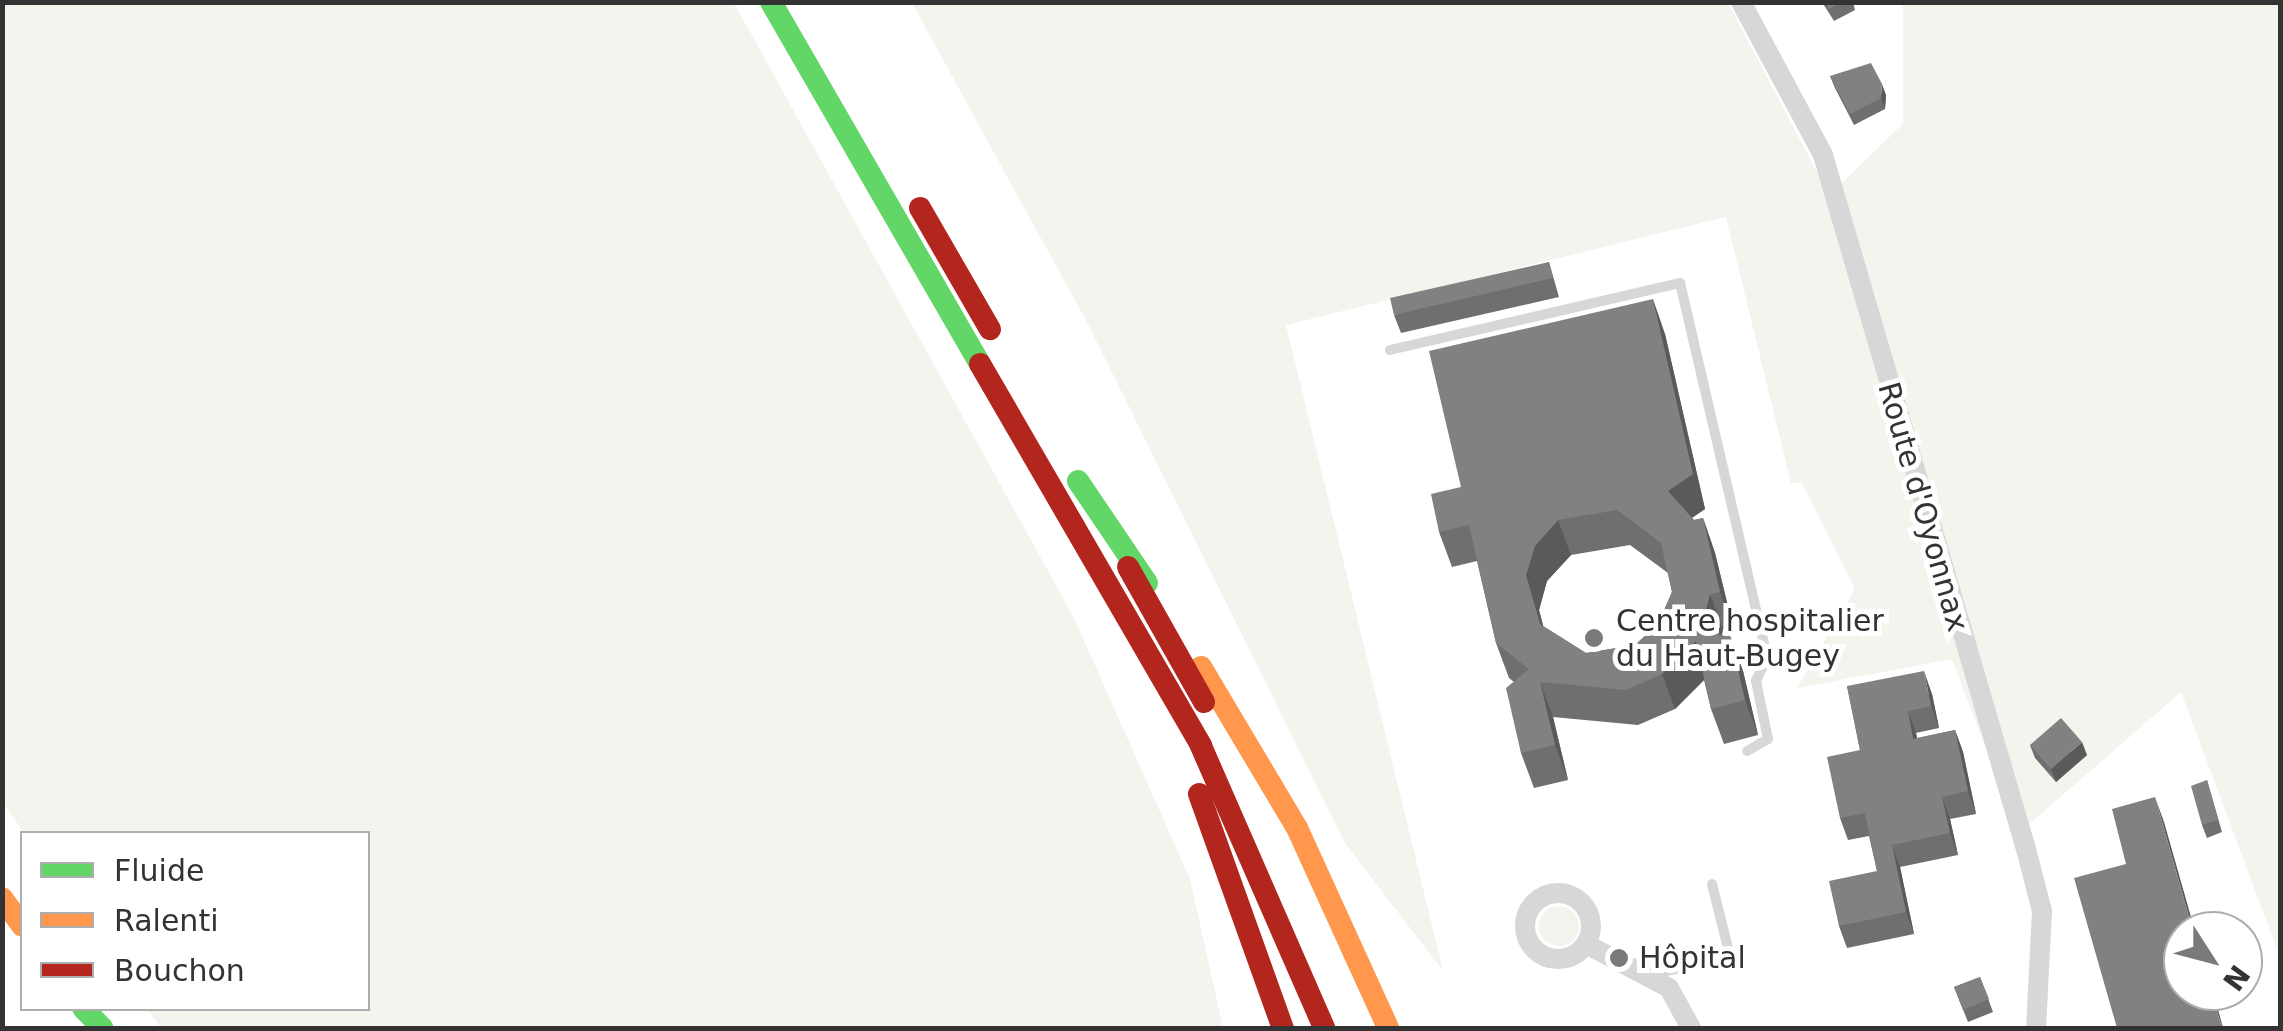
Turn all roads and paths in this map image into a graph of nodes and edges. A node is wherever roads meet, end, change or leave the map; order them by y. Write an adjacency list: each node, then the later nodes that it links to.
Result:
1 (771, 2): 6 (main road)
2 (800, 2): 5 (main road)
3 (1742, 2): 22 (street, Route d'Oyonnax)
4 (1390, 350): 7 (lane)
5 (1078, 481): 12 (main road); 20 (main road)
6 (1094, 558): 17 (main road); 18 (main road)
7 (1747, 751)
8 (1712, 884): 13 (lane)
9 (2, 898): 10 (main road)
10 (20, 923)
11 (1586, 944): 15 (street)
12 (1320, 945)
13 (1728, 948)
14 (1710, 961): 15 (lane)
15 (1650, 974): 21 (street)
16 (1339, 995): 19 (main road)
17 (1283, 1028)
18 (1324, 1028)
19 (1352, 1028)
20 (1388, 1028)
21 (1691, 1028)
22 (2036, 1028)

